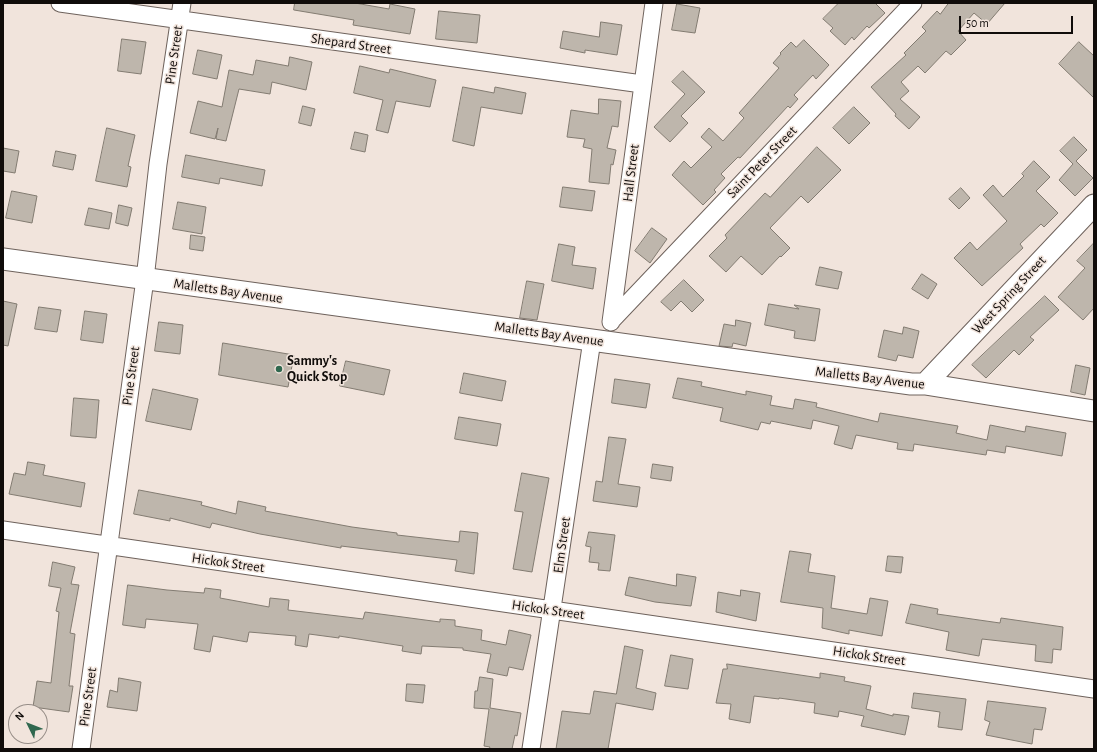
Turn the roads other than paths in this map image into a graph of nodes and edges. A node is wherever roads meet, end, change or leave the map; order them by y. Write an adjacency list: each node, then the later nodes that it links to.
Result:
1 (60, 3): 5 (street, Shepard Street)
2 (182, 3): 5 (street, Pine Street)
3 (654, 3): 6 (street, Hall Street)
4 (913, 3): 10 (street, Saint Peter Street)
5 (179, 20): 6 (street, Shepard Street); 9 (street, Pine Street)
6 (642, 84): 10 (street, Hall Street)
7 (1094, 205): 12 (street, West Spring Street)
8 (3, 259): 9 (street, Malletts Bay Avenue)
9 (145, 279): 11 (street, Malletts Bay Avenue); 15 (street, Pine Street)
10 (612, 320): 11 (street, Hall Street)
11 (600, 341): 12 (street, Malletts Bay Avenue); 16 (street, Elm Street)
12 (925, 384): 13 (street, Malletts Bay Avenue)
13 (1094, 411)
14 (3, 530): 15 (street, Hickok Street)
15 (108, 546): 16 (street, Hickok Street); 18 (street, Pine Street)
16 (552, 610): 17 (street, Hickok Street); 19 (street, Elm Street)
17 (1094, 689)
18 (81, 749)
19 (531, 749)

